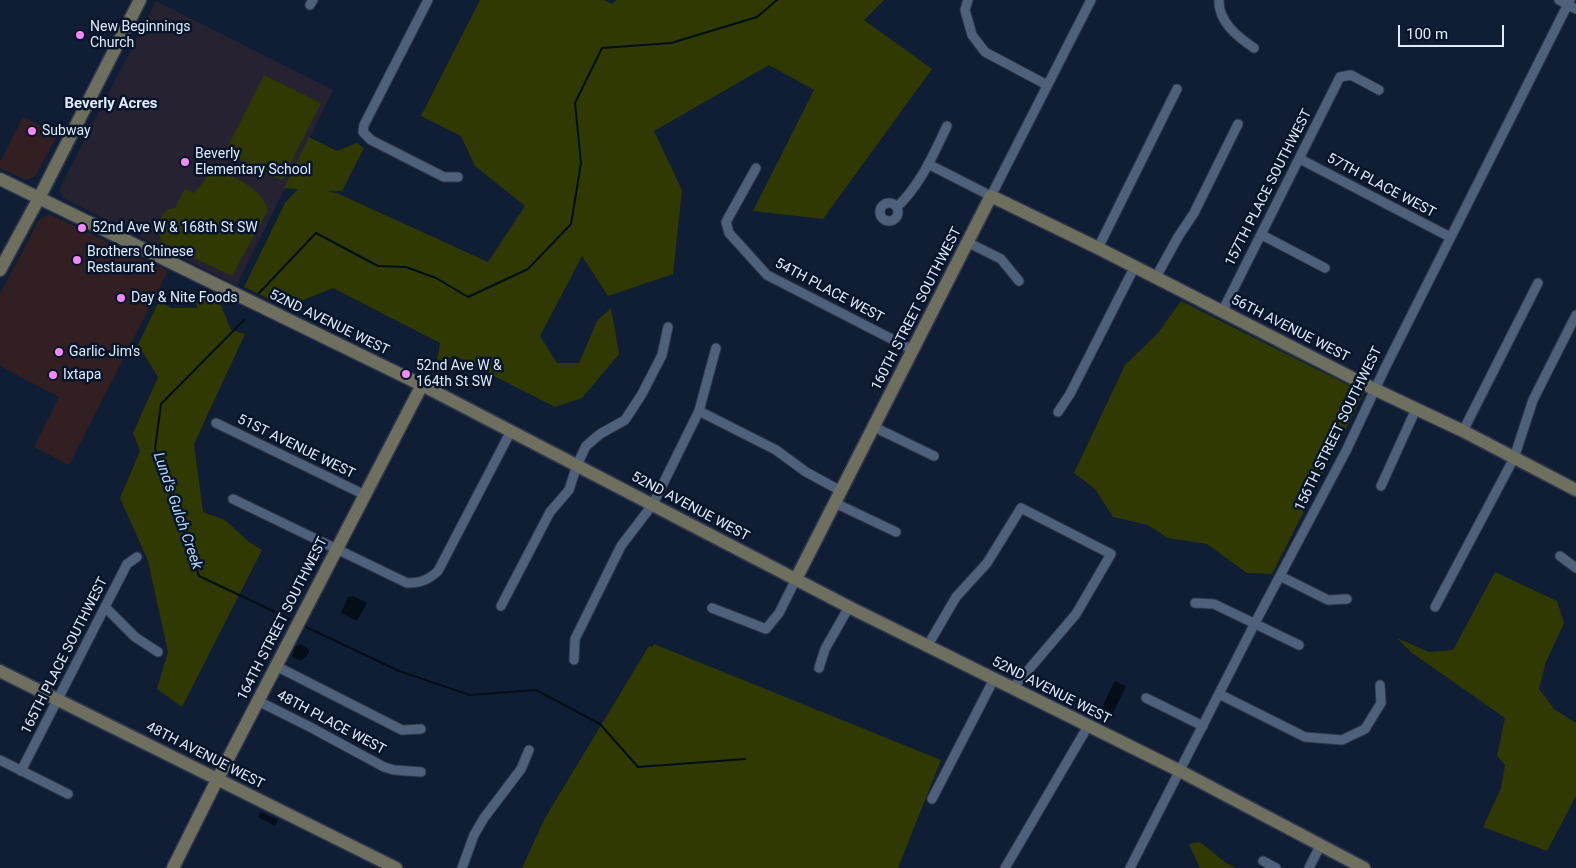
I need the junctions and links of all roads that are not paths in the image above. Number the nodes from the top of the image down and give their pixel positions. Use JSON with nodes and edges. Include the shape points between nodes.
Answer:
{"nodes":[{"id":1,"x":140,"y":0,"type":"edge"},
{"id":2,"x":428,"y":0,"type":"edge"},
{"id":3,"x":968,"y":0,"type":"edge"},
{"id":4,"x":1090,"y":0,"type":"edge"},
{"id":5,"x":1219,"y":0,"type":"edge"},
{"id":6,"x":1568,"y":3,"type":"edge"},
{"id":7,"x":1254,"y":48,"type":"dead end"},
{"id":8,"x":1047,"y":85,"type":"junction"},
{"id":9,"x":1177,"y":89,"type":"dead end"},
{"id":10,"x":1379,"y":90,"type":"dead end"},
{"id":11,"x":1238,"y":124,"type":"dead end"},
{"id":12,"x":948,"y":126,"type":"dead end"},
{"id":13,"x":1300,"y":159,"type":"junction"},
{"id":14,"x":928,"y":164,"type":"junction"},
{"id":15,"x":756,"y":168,"type":"dead end"},
{"id":16,"x":458,"y":177,"type":"dead end"},
{"id":17,"x":0,"y":179,"type":"edge"},
{"id":18,"x":991,"y":196,"type":"junction"},
{"id":19,"x":39,"y":198,"type":"junction"},
{"id":20,"x":897,"y":207,"type":"dead end"},
{"id":21,"x":1262,"y":235,"type":"junction"},
{"id":22,"x":1450,"y":237,"type":"junction"},
{"id":23,"x":968,"y":242,"type":"junction"},
{"id":24,"x":1098,"y":248,"type":"junction"},
{"id":25,"x":1135,"y":266,"type":"junction"},
{"id":26,"x":1325,"y":268,"type":"dead end"},
{"id":27,"x":0,"y":270,"type":"edge"},
{"id":28,"x":1156,"y":277,"type":"junction"},
{"id":29,"x":1019,"y":281,"type":"dead end"},
{"id":30,"x":1538,"y":283,"type":"dead end"},
{"id":31,"x":1222,"y":312,"type":"junction"},
{"id":32,"x":1576,"y":315,"type":"edge"},
{"id":33,"x":668,"y":326,"type":"dead end"},
{"id":34,"x":716,"y":348,"type":"dead end"},
{"id":35,"x":912,"y":350,"type":"junction"},
{"id":36,"x":422,"y":386,"type":"junction"},
{"id":37,"x":1374,"y":389,"type":"junction"},
{"id":38,"x":1416,"y":409,"type":"junction"},
{"id":39,"x":699,"y":411,"type":"junction"},
{"id":40,"x":1058,"y":412,"type":"dead end"},
{"id":41,"x":216,"y":423,"type":"dead end"},
{"id":42,"x":874,"y":426,"type":"junction"},
{"id":43,"x":511,"y":431,"type":"junction"},
{"id":44,"x":1463,"y":431,"type":"junction"},
{"id":45,"x":934,"y":456,"type":"dead end"},
{"id":46,"x":1514,"y":458,"type":"junction"},
{"id":47,"x":577,"y":465,"type":"junction"},
{"id":48,"x":1381,"y":486,"type":"dead end"},
{"id":49,"x":1576,"y":490,"type":"edge"},
{"id":50,"x":841,"y":491,"type":"junction"},
{"id":51,"x":365,"y":495,"type":"junction"},
{"id":52,"x":233,"y":499,"type":"dead end"},
{"id":53,"x":835,"y":503,"type":"junction"},
{"id":54,"x":653,"y":504,"type":"junction"},
{"id":55,"x":896,"y":532,"type":"dead end"},
{"id":56,"x":337,"y":548,"type":"junction"},
{"id":57,"x":1560,"y":556,"type":"dead end"},
{"id":58,"x":137,"y":557,"type":"dead end"},
{"id":59,"x":1576,"y":568,"type":"edge"},
{"id":60,"x":1280,"y":576,"type":"junction"},
{"id":61,"x":796,"y":579,"type":"junction"},
{"id":62,"x":1347,"y":599,"type":"dead end"},
{"id":63,"x":1195,"y":602,"type":"dead end"},
{"id":64,"x":501,"y":606,"type":"dead end"},
{"id":65,"x":105,"y":607,"type":"junction"},
{"id":66,"x":849,"y":607,"type":"junction"},
{"id":67,"x":1435,"y":607,"type":"dead end"},
{"id":68,"x":712,"y":608,"type":"dead end"},
{"id":69,"x":1255,"y":623,"type":"junction"},
{"id":70,"x":928,"y":645,"type":"junction"},
{"id":71,"x":1299,"y":645,"type":"dead end"},
{"id":72,"x":158,"y":652,"type":"dead end"},
{"id":73,"x":574,"y":660,"type":"dead end"},
{"id":74,"x":276,"y":666,"type":"junction"},
{"id":75,"x":819,"y":668,"type":"dead end"},
{"id":76,"x":0,"y":671,"type":"edge"},
{"id":77,"x":994,"y":679,"type":"junction"},
{"id":78,"x":1380,"y":685,"type":"dead end"},
{"id":79,"x":1013,"y":688,"type":"junction"},
{"id":80,"x":1219,"y":694,"type":"junction"},
{"id":81,"x":1146,"y":698,"type":"dead end"},
{"id":82,"x":58,"y":699,"type":"junction"},
{"id":83,"x":258,"y":701,"type":"junction"},
{"id":84,"x":1088,"y":726,"type":"junction"},
{"id":85,"x":1203,"y":726,"type":"junction"},
{"id":86,"x":421,"y":729,"type":"dead end"},
{"id":87,"x":529,"y":750,"type":"dead end"},
{"id":88,"x":0,"y":760,"type":"edge"},
{"id":89,"x":21,"y":771,"type":"junction"},
{"id":90,"x":421,"y":772,"type":"dead end"},
{"id":91,"x":1180,"y":772,"type":"junction"},
{"id":92,"x":217,"y":780,"type":"junction"},
{"id":93,"x":68,"y":794,"type":"dead end"},
{"id":94,"x":932,"y":799,"type":"dead end"},
{"id":95,"x":1320,"y":846,"type":"junction"},
{"id":96,"x":1263,"y":861,"type":"dead end"},
{"id":97,"x":173,"y":868,"type":"edge"},
{"id":98,"x":396,"y":868,"type":"edge"},
{"id":99,"x":462,"y":868,"type":"edge"},
{"id":100,"x":1005,"y":868,"type":"edge"},
{"id":101,"x":1130,"y":868,"type":"edge"},
{"id":102,"x":1276,"y":868,"type":"edge"},
{"id":103,"x":1309,"y":868,"type":"edge"},
{"id":104,"x":1364,"y":868,"type":"edge"}],
"edges":[{"from":1,"to":19,"type":"street"},
{"from":2,"to":16,"type":"street","via":[[364,125],[364,132],[371,140],[444,178]]},
{"from":3,"to":8,"type":"street","via":[[965,10],[972,35],[985,52]]},
{"from":4,"to":8,"type":"street","name":"160TH STREET SOUTHWEST"},
{"from":5,"to":7,"type":"street","via":[[1221,15],[1237,36]]},
{"from":6,"to":22,"type":"street","name":"156TH STREET SOUTHWEST"},
{"from":8,"to":18,"type":"street","name":"160TH STREET SOUTHWEST"},
{"from":9,"to":24,"type":"street"},
{"from":10,"to":13,"type":"street","name":"157TH PLACE SOUTHWEST","via":[[1351,75],[1340,77]]},
{"from":11,"to":28,"type":"street","via":[[1194,214]]},
{"from":12,"to":14,"type":"street"},
{"from":13,"to":21,"type":"street","name":"157TH PLACE SOUTHWEST"},
{"from":13,"to":22,"type":"street","name":"57TH PLACE WEST"},
{"from":14,"to":18,"type":"street"},
{"from":14,"to":20,"type":"street","via":[[910,194]]},
{"from":15,"to":35,"type":"street","name":"54TH PLACE WEST","via":[[726,222],[729,233],[767,275]]},
{"from":17,"to":19,"type":"street","name":"52ND AVENUE WEST"},
{"from":18,"to":23,"type":"street","name":"160TH STREET SOUTHWEST"},
{"from":18,"to":24,"type":"street","name":"56TH AVENUE WEST"},
{"from":19,"to":27,"type":"street"},
{"from":19,"to":36,"type":"street","name":"52ND AVENUE WEST"},
{"from":21,"to":26,"type":"street"},
{"from":21,"to":31,"type":"street","name":"157TH PLACE SOUTHWEST"},
{"from":22,"to":37,"type":"street","name":"156TH STREET SOUTHWEST"},
{"from":23,"to":29,"type":"street","via":[[1001,259]]},
{"from":23,"to":35,"type":"street","name":"160TH STREET SOUTHWEST"},
{"from":24,"to":25,"type":"street","name":"56TH AVENUE WEST"},
{"from":25,"to":28,"type":"street","name":"56TH AVENUE WEST"},
{"from":25,"to":40,"type":"street"},
{"from":28,"to":31,"type":"street","name":"56TH AVENUE WEST"},
{"from":30,"to":44,"type":"street"},
{"from":31,"to":37,"type":"street","name":"56TH AVENUE WEST"},
{"from":32,"to":46,"type":"street","via":[[1533,400]]},
{"from":33,"to":47,"type":"street","via":[[662,355],[625,420],[586,446]]},
{"from":34,"to":39,"type":"street"},
{"from":35,"to":42,"type":"street","name":"160TH STREET SOUTHWEST"},
{"from":36,"to":43,"type":"street","name":"52ND AVENUE WEST"},
{"from":36,"to":51,"type":"street","name":"164TH STREET SOUTHWEST"},
{"from":37,"to":38,"type":"street","name":"56TH AVENUE WEST"},
{"from":37,"to":60,"type":"street","name":"156TH STREET SOUTHWEST"},
{"from":38,"to":44,"type":"street","name":"56TH AVENUE WEST"},
{"from":38,"to":48,"type":"street"},
{"from":39,"to":50,"type":"street","via":[[776,450],[806,472]]},
{"from":39,"to":54,"type":"street"},
{"from":41,"to":51,"type":"street","name":"51ST AVENUE WEST"},
{"from":42,"to":45,"type":"street"},
{"from":42,"to":50,"type":"street","name":"160TH STREET SOUTHWEST"},
{"from":43,"to":47,"type":"street","name":"52ND AVENUE WEST"},
{"from":43,"to":56,"type":"street","via":[[438,571],[429,579],[407,583]]},
{"from":44,"to":46,"type":"street","name":"56TH AVENUE WEST"},
{"from":46,"to":49,"type":"street","name":"56TH AVENUE WEST"},
{"from":46,"to":67,"type":"street"},
{"from":47,"to":54,"type":"street","name":"52ND AVENUE WEST"},
{"from":47,"to":64,"type":"street","via":[[569,490],[550,512]]},
{"from":50,"to":53,"type":"street","name":"160TH STREET SOUTHWEST"},
{"from":51,"to":56,"type":"street","name":"164TH STREET SOUTHWEST"},
{"from":52,"to":56,"type":"street"},
{"from":53,"to":55,"type":"street"},
{"from":53,"to":61,"type":"street","name":"160TH STREET SOUTHWEST"},
{"from":54,"to":61,"type":"street","name":"52ND AVENUE WEST"},
{"from":54,"to":73,"type":"street","via":[[621,546],[575,639]]},
{"from":56,"to":74,"type":"street","name":"164TH STREET SOUTHWEST"},
{"from":57,"to":59,"type":"street"},
{"from":58,"to":65,"type":"street","name":"165TH PLACE SOUTHWEST","via":[[128,564]]},
{"from":60,"to":62,"type":"street","via":[[1328,600]]},
{"from":60,"to":69,"type":"street","name":"156TH STREET SOUTHWEST"},
{"from":61,"to":66,"type":"street","name":"52ND AVENUE WEST"},
{"from":61,"to":68,"type":"street","name":"160TH STREET SOUTHWEST","via":[[779,613],[766,629]]},
{"from":63,"to":69,"type":"street","via":[[1214,604]]},
{"from":65,"to":72,"type":"street","via":[[135,637]]},
{"from":65,"to":82,"type":"street","name":"165TH PLACE SOUTHWEST"},
{"from":66,"to":70,"type":"street","name":"52ND AVENUE WEST"},
{"from":66,"to":75,"type":"street","via":[[825,649]]},
{"from":69,"to":71,"type":"street"},
{"from":69,"to":80,"type":"street","name":"156TH STREET SOUTHWEST"},
{"from":70,"to":77,"type":"street","name":"52ND AVENUE WEST"},
{"from":70,"to":79,"type":"street","via":[[956,597],[987,563],[1021,508],[1111,554],[1076,614]]},
{"from":74,"to":83,"type":"street","name":"164TH STREET SOUTHWEST"},
{"from":74,"to":86,"type":"street","via":[[402,730]]},
{"from":76,"to":82,"type":"street","name":"48TH AVENUE WEST"},
{"from":77,"to":79,"type":"street","name":"52ND AVENUE WEST"},
{"from":77,"to":94,"type":"street"},
{"from":78,"to":80,"type":"street","via":[[1381,703],[1365,729],[1342,740],[1305,736]]},
{"from":79,"to":84,"type":"street","name":"52ND AVENUE WEST"},
{"from":80,"to":85,"type":"street","name":"156TH STREET SOUTHWEST"},
{"from":81,"to":85,"type":"street"},
{"from":82,"to":89,"type":"street","name":"165TH PLACE SOUTHWEST"},
{"from":82,"to":92,"type":"street","name":"48TH AVENUE WEST"},
{"from":83,"to":90,"type":"street","name":"48TH PLACE WEST","via":[[384,767]]},
{"from":83,"to":92,"type":"street","name":"164TH STREET SOUTHWEST"},
{"from":84,"to":91,"type":"street","name":"52ND AVENUE WEST"},
{"from":84,"to":100,"type":"street"},
{"from":85,"to":91,"type":"street","name":"156TH STREET SOUTHWEST"},
{"from":87,"to":99,"type":"street","via":[[521,769],[474,835]]},
{"from":88,"to":89,"type":"street"},
{"from":89,"to":93,"type":"street"},
{"from":91,"to":95,"type":"street","name":"52ND AVENUE WEST"},
{"from":91,"to":101,"type":"street","name":"156TH STREET SOUTHWEST"},
{"from":92,"to":97,"type":"street","name":"164TH STREET SOUTHWEST"},
{"from":92,"to":98,"type":"street","name":"48TH AVENUE WEST"},
{"from":95,"to":103,"type":"street"},
{"from":95,"to":104,"type":"street","name":"52ND AVENUE WEST"},
{"from":96,"to":102,"type":"street"}]}
